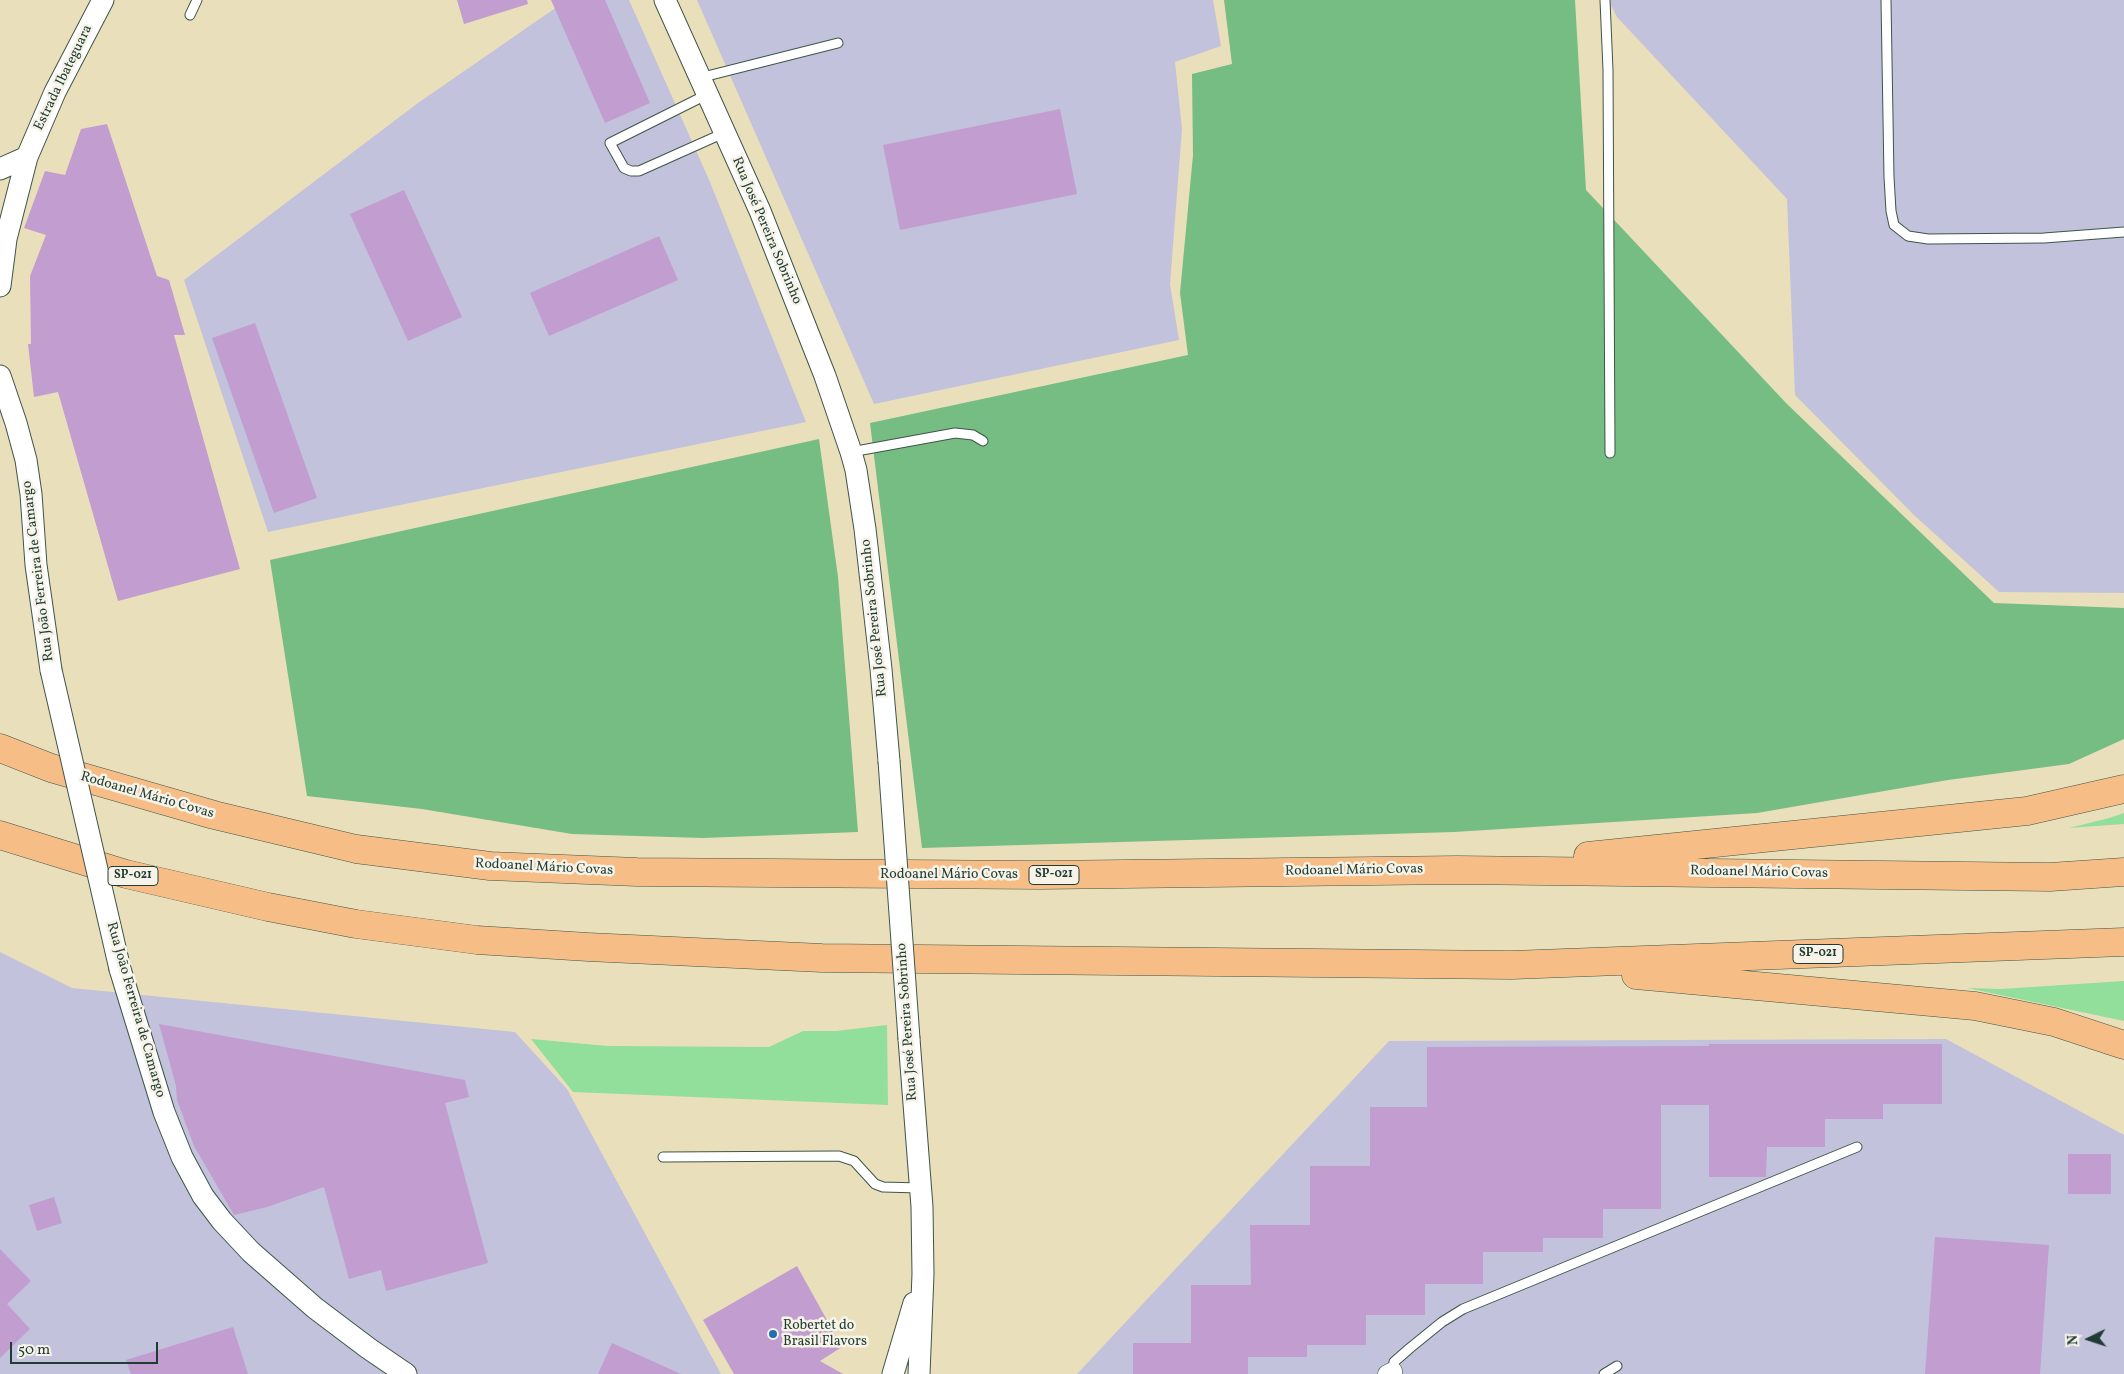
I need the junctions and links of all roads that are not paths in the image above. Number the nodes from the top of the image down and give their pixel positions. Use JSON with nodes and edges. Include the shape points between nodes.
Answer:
{"nodes":[{"id":1,"x":103,"y":0,"type":"edge"},
{"id":2,"x":197,"y":0,"type":"edge"},
{"id":3,"x":665,"y":0,"type":"edge"},
{"id":4,"x":1605,"y":0,"type":"edge"},
{"id":5,"x":1886,"y":0,"type":"edge"},
{"id":6,"x":190,"y":15,"type":"dead end"},
{"id":7,"x":838,"y":44,"type":"dead end"},
{"id":8,"x":703,"y":86,"type":"junction"},
{"id":9,"x":724,"y":133,"type":"junction"},
{"id":10,"x":27,"y":156,"type":"junction"},
{"id":11,"x":0,"y":169,"type":"edge"},
{"id":12,"x":2124,"y":232,"type":"edge"},
{"id":13,"x":0,"y":286,"type":"edge"},
{"id":14,"x":0,"y":376,"type":"edge"},
{"id":15,"x":983,"y":441,"type":"dead end"},
{"id":16,"x":851,"y":452,"type":"junction"},
{"id":17,"x":1610,"y":453,"type":"dead end"},
{"id":18,"x":0,"y":748,"type":"edge"},
{"id":19,"x":2124,"y":789,"type":"edge"},
{"id":20,"x":0,"y":836,"type":"edge"},
{"id":21,"x":1457,"y":870,"type":"junction"},
{"id":22,"x":2124,"y":872,"type":"edge"},
{"id":23,"x":2124,"y":942,"type":"edge"},
{"id":24,"x":1512,"y":965,"type":"junction"},
{"id":25,"x":2124,"y":1045,"type":"edge"},
{"id":26,"x":1856,"y":1147,"type":"dead end"},
{"id":27,"x":663,"y":1157,"type":"dead end"},
{"id":28,"x":920,"y":1188,"type":"junction"},
{"id":29,"x":923,"y":1274,"type":"junction"},
{"id":30,"x":1617,"y":1366,"type":"dead end"},
{"id":31,"x":1391,"y":1373,"type":"edge"},
{"id":32,"x":406,"y":1374,"type":"edge"},
{"id":33,"x":892,"y":1374,"type":"edge"},
{"id":34,"x":919,"y":1374,"type":"edge"},
{"id":35,"x":1604,"y":1374,"type":"edge"}],
"edges":[{"from":1,"to":10,"type":"street","name":"Estrada Ibateguara","via":[[55,92]]},
{"from":2,"to":6,"type":"lane"},
{"from":3,"to":8,"type":"street","name":"Rua José Pereira Sobrinho"},
{"from":4,"to":17,"type":"lane"},
{"from":5,"to":12,"type":"lane","via":[[1890,211],[1894,225],[1908,236],[1928,239],[2044,238]]},
{"from":7,"to":8,"type":"lane"},
{"from":8,"to":9,"type":"street","name":"Rua José Pereira Sobrinho"},
{"from":8,"to":9,"type":"lane","via":[[610,143],[624,168],[639,171]]},
{"from":9,"to":16,"type":"street","name":"Rua José Pereira Sobrinho","via":[[798,305]]},
{"from":10,"to":11,"type":"street"},
{"from":10,"to":13,"type":"street","name":"Estrada Ibateguara","via":[[6,239]]},
{"from":14,"to":32,"type":"street","name":"Rua João Ferreira de Camargo","bridge":true,"via":[[26,460],[51,670],[120,969],[164,1112],[182,1157],[203,1196],[251,1252],[315,1308]]},
{"from":15,"to":16,"type":"lane","via":[[973,435],[955,433]]},
{"from":16,"to":28,"type":"street","name":"Rua José Pereira Sobrinho","bridge":true,"via":[[865,529],[881,669]]},
{"from":18,"to":21,"type":"highway","name":"Rodoanel Mário Covas","number":"SP-021","via":[[51,768],[214,815],[356,849],[490,866],[637,872],[1031,875]]},
{"from":19,"to":21,"type":"highway","via":[[2027,811]]},
{"from":20,"to":24,"type":"highway","number":"SP-021","via":[[126,874],[268,907],[356,924],[476,940],[822,958]]},
{"from":21,"to":22,"type":"highway","name":"Rodoanel Mário Covas","number":"SP-021","via":[[2050,877]]},
{"from":23,"to":24,"type":"highway","number":"SP-021"},
{"from":24,"to":25,"type":"highway","via":[[1975,1006],[2054,1022]]},
{"from":26,"to":31,"type":"lane","via":[[1463,1309],[1394,1362]]},
{"from":27,"to":28,"type":"lane","via":[[839,1156],[854,1161],[874,1184],[883,1188]]},
{"from":28,"to":29,"type":"street","name":"Rua José Pereira Sobrinho"},
{"from":29,"to":33,"type":"street","name":"Rua José Pereira Sobrinho"},
{"from":29,"to":34,"type":"street","name":"Rua José Pereira Sobrinho"},
{"from":30,"to":35,"type":"lane"}]}
